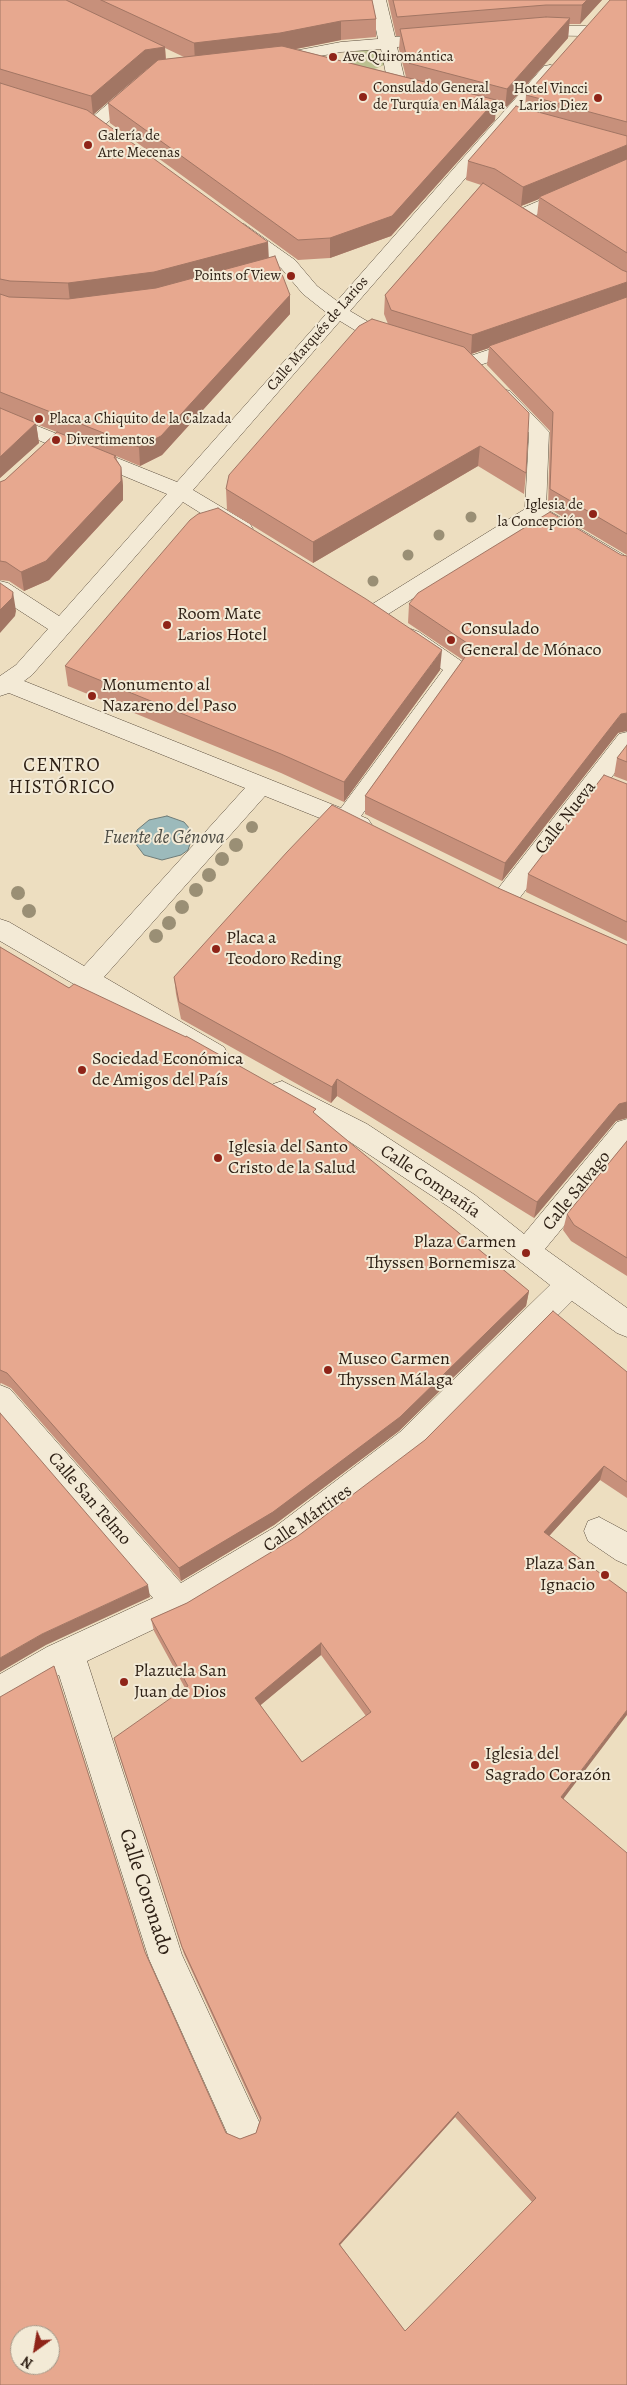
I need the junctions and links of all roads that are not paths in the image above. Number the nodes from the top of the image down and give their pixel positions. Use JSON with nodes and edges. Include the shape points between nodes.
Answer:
{"nodes":[{"id":1,"x":378,"y":0,"type":"edge"},
{"id":2,"x":515,"y":33,"type":"edge"},
{"id":3,"x":449,"y":38,"type":"edge"},
{"id":4,"x":387,"y":43,"type":"junction"},
{"id":5,"x":281,"y":59,"type":"junction"},
{"id":6,"x":261,"y":61,"type":"edge"},
{"id":7,"x":317,"y":68,"type":"edge"},
{"id":8,"x":154,"y":74,"type":"edge"},
{"id":9,"x":380,"y":84,"type":"edge"},
{"id":10,"x":398,"y":88,"type":"junction"},
{"id":11,"x":417,"y":94,"type":"edge"},
{"id":12,"x":76,"y":118,"type":"edge"},
{"id":13,"x":96,"y":123,"type":"junction"},
{"id":14,"x":112,"y":135,"type":"edge"},
{"id":15,"x":627,"y":168,"type":"edge"},
{"id":16,"x":502,"y":205,"type":"edge"},
{"id":17,"x":518,"y":216,"type":"junction"},
{"id":18,"x":224,"y":217,"type":"edge"},
{"id":19,"x":535,"y":226,"type":"edge"},
{"id":20,"x":338,"y":312,"type":"junction"},
{"id":21,"x":544,"y":336,"type":"edge"},
{"id":22,"x":416,"y":345,"type":"edge"},
{"id":23,"x":0,"y":417,"type":"edge"},
{"id":24,"x":179,"y":491,"type":"junction"},
{"id":25,"x":535,"y":512,"type":"junction"},
{"id":26,"x":256,"y":538,"type":"edge"},
{"id":27,"x":627,"y":567,"type":"edge"},
{"id":28,"x":0,"y":588,"type":"edge"},
{"id":29,"x":61,"y":626,"type":"junction"},
{"id":30,"x":10,"y":680,"type":"edge"},
{"id":31,"x":627,"y":740,"type":"edge"},
{"id":32,"x":596,"y":780,"type":"junction"},
{"id":33,"x":261,"y":786,"type":"junction"},
{"id":34,"x":619,"y":790,"type":"edge"},
{"id":35,"x":347,"y":818,"type":"junction"},
{"id":36,"x":382,"y":836,"type":"edge"},
{"id":37,"x":506,"y":897,"type":"edge"},
{"id":38,"x":0,"y":929,"type":"edge"},
{"id":39,"x":86,"y":980,"type":"junction"},
{"id":40,"x":235,"y":1066,"type":"edge"},
{"id":41,"x":260,"y":1080,"type":"edge"},
{"id":42,"x":627,"y":1130,"type":"edge"},
{"id":43,"x":525,"y":1251,"type":"junction"},
{"id":44,"x":570,"y":1283,"type":"junction"},
{"id":45,"x":627,"y":1324,"type":"edge"},
{"id":46,"x":0,"y":1398,"type":"edge"},
{"id":47,"x":599,"y":1531,"type":"dead end"},
{"id":48,"x":627,"y":1550,"type":"edge"},
{"id":49,"x":177,"y":1602,"type":"junction"},
{"id":50,"x":68,"y":1653,"type":"junction"},
{"id":51,"x":0,"y":1692,"type":"edge"},
{"id":52,"x":242,"y":2124,"type":"dead end"}],
"edges":[{"from":1,"to":4,"type":"street"},
{"from":2,"to":20,"type":"street","name":"Calle Marqués de Larios","via":[[590,24],[508,118],[460,186]]},
{"from":3,"to":4,"type":"street"},
{"from":4,"to":5,"type":"street","via":[[341,47]]},
{"from":4,"to":10,"type":"street"},
{"from":5,"to":6,"type":"street"},
{"from":5,"to":7,"type":"street"},
{"from":8,"to":13,"type":"street"},
{"from":9,"to":10,"type":"street"},
{"from":10,"to":11,"type":"street"},
{"from":12,"to":13,"type":"street"},
{"from":13,"to":14,"type":"street"},
{"from":15,"to":17,"type":"street"},
{"from":16,"to":17,"type":"street"},
{"from":17,"to":19,"type":"street"},
{"from":18,"to":20,"type":"street","via":[[279,267]]},
{"from":20,"to":22,"type":"street","via":[[370,331]]},
{"from":20,"to":24,"type":"street","name":"Calle Marqués de Larios"},
{"from":21,"to":25,"type":"street","via":[[475,370],[539,432]]},
{"from":23,"to":24,"type":"street","via":[[49,447]]},
{"from":24,"to":26,"type":"street"},
{"from":24,"to":29,"type":"street","name":"Calle Marqués de Larios"},
{"from":25,"to":27,"type":"street"},
{"from":25,"to":35,"type":"street","via":[[366,608],[456,668]]},
{"from":28,"to":29,"type":"street"},
{"from":29,"to":30,"type":"street","name":"Calle Marqués de Larios"},
{"from":30,"to":33,"type":"street"},
{"from":31,"to":32,"type":"street","name":"Calle Nueva"},
{"from":32,"to":34,"type":"street"},
{"from":32,"to":37,"type":"street","name":"Calle Nueva"},
{"from":33,"to":35,"type":"street"},
{"from":33,"to":39,"type":"street"},
{"from":35,"to":36,"type":"street"},
{"from":38,"to":39,"type":"street"},
{"from":39,"to":40,"type":"street"},
{"from":41,"to":43,"type":"street","name":"Calle Compañía","via":[[357,1132],[465,1203]]},
{"from":42,"to":43,"type":"street","name":"Calle Salvago"},
{"from":43,"to":44,"type":"street","name":"Calle Compañía"},
{"from":44,"to":45,"type":"street","name":"Calle Compañía"},
{"from":44,"to":49,"type":"street","name":"Calle Mártires","via":[[411,1442],[286,1537]]},
{"from":46,"to":49,"type":"street","name":"Calle San Telmo"},
{"from":47,"to":48,"type":"street"},
{"from":49,"to":50,"type":"street","name":"Calle Mártires"},
{"from":50,"to":51,"type":"street","name":"Calle Mártires"},
{"from":50,"to":52,"type":"street","name":"Calle Coronado","via":[[166,1959]]}]}
